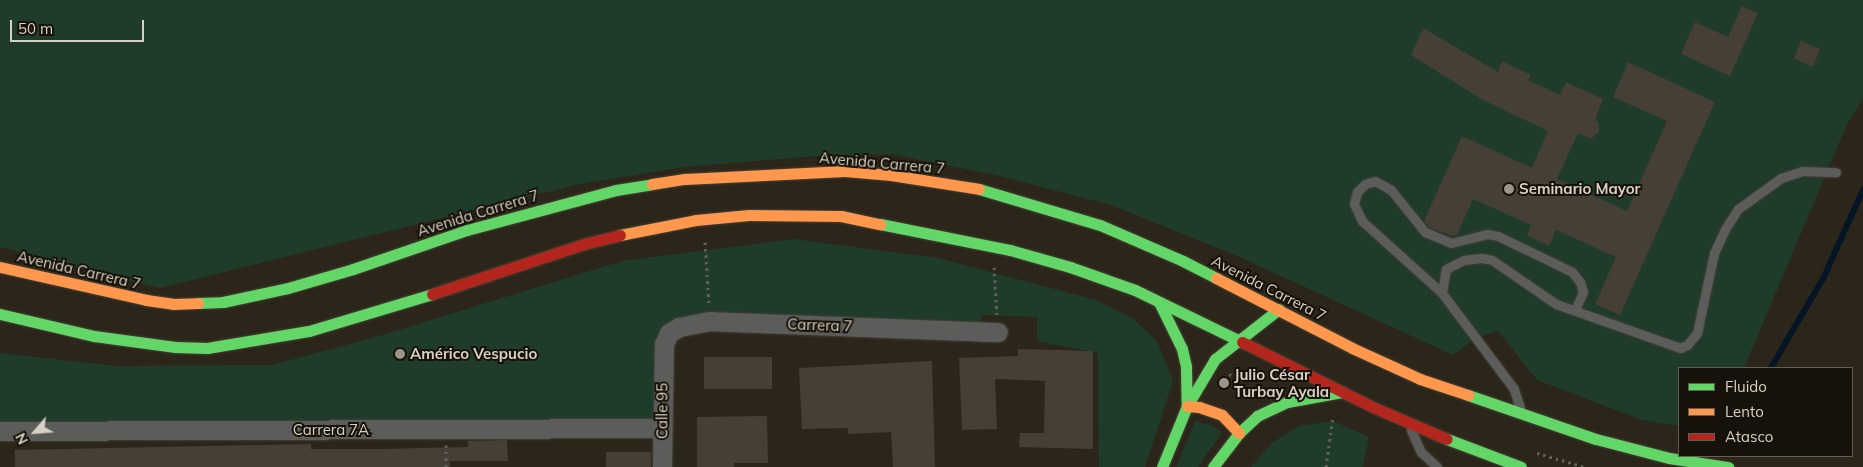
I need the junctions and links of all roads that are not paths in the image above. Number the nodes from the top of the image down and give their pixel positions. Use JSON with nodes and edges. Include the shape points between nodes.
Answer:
{"nodes":[{"id":1,"x":1836,"y":172,"type":"dead end"},
{"id":2,"x":0,"y":267,"type":"edge"},
{"id":3,"x":1442,"y":293,"type":"junction"},
{"id":4,"x":1159,"y":302,"type":"junction"},
{"id":5,"x":1278,"y":309,"type":"junction"},
{"id":6,"x":1575,"y":310,"type":"junction"},
{"id":7,"x":0,"y":314,"type":"edge"},
{"id":8,"x":998,"y":332,"type":"road end"},
{"id":9,"x":1236,"y":340,"type":"junction"},
{"id":10,"x":663,"y":356,"type":"joint"},
{"id":11,"x":1342,"y":392,"type":"junction"},
{"id":12,"x":1186,"y":406,"type":"junction"},
{"id":13,"x":1522,"y":415,"type":"junction"},
{"id":14,"x":1407,"y":421,"type":"junction"},
{"id":15,"x":662,"y":428,"type":"junction"},
{"id":16,"x":0,"y":431,"type":"edge"},
{"id":17,"x":1238,"y":433,"type":"junction"},
{"id":18,"x":662,"y":467,"type":"edge"},
{"id":19,"x":1162,"y":467,"type":"edge"},
{"id":20,"x":1213,"y":467,"type":"edge"},
{"id":21,"x":1437,"y":467,"type":"edge"},
{"id":22,"x":1521,"y":467,"type":"edge"},
{"id":23,"x":1728,"y":467,"type":"edge"}],
"edges":[{"from":1,"to":6,"type":"lane","via":[[1802,172],[1781,178],[1738,209],[1714,253],[1697,333],[1687,345],[1680,348]]},
{"from":2,"to":5,"type":"main road","name":"Avenida Carrera 7","via":[[146,300],[174,304],[223,302],[313,281],[467,230],[616,190],[703,178],[845,172],[950,183],[1041,206],[1144,243]]},
{"from":3,"to":6,"type":"lane","via":[[1446,269],[1464,260],[1481,258],[1492,260],[1556,304]]},
{"from":3,"to":6,"type":"lane","via":[[1362,221],[1354,204],[1357,192],[1365,184],[1375,181],[1391,190],[1425,232],[1451,243],[1487,234],[1498,236],[1572,272],[1583,292]]},
{"from":3,"to":13,"type":"lane","via":[[1514,389]]},
{"from":4,"to":7,"type":"main road","via":[[1087,273],[994,246],[841,216],[748,215],[704,219],[584,244],[375,313],[309,331],[233,344],[175,348],[141,344]]},
{"from":4,"to":9,"type":"main road"},
{"from":4,"to":12,"type":"main road","via":[[1182,349],[1186,367]]},
{"from":5,"to":9,"type":"main road"},
{"from":5,"to":13,"type":"main road","name":"Avenida Carrera 7","via":[[1384,363]]},
{"from":8,"to":10,"type":"street","name":"Carrera 7","via":[[710,321],[679,327],[669,333]]},
{"from":9,"to":11,"type":"main road"},
{"from":9,"to":12,"type":"main road","via":[[1213,361]]},
{"from":10,"to":15,"type":"street","name":"Calle 95"},
{"from":11,"to":14,"type":"main road"},
{"from":11,"to":17,"type":"main road","via":[[1272,407]]},
{"from":12,"to":17,"type":"main road","via":[[1199,406],[1222,415]]},
{"from":12,"to":19,"type":"main road"},
{"from":13,"to":23,"type":"main road","name":"Avenida Carrera 7","via":[[1596,439]]},
{"from":14,"to":21,"type":"lane","via":[[1421,452]]},
{"from":14,"to":22,"type":"main road"},
{"from":15,"to":16,"type":"street","name":"Carrera 7A"},
{"from":15,"to":18,"type":"street","name":"Calle 95"},
{"from":17,"to":20,"type":"main road"}]}
